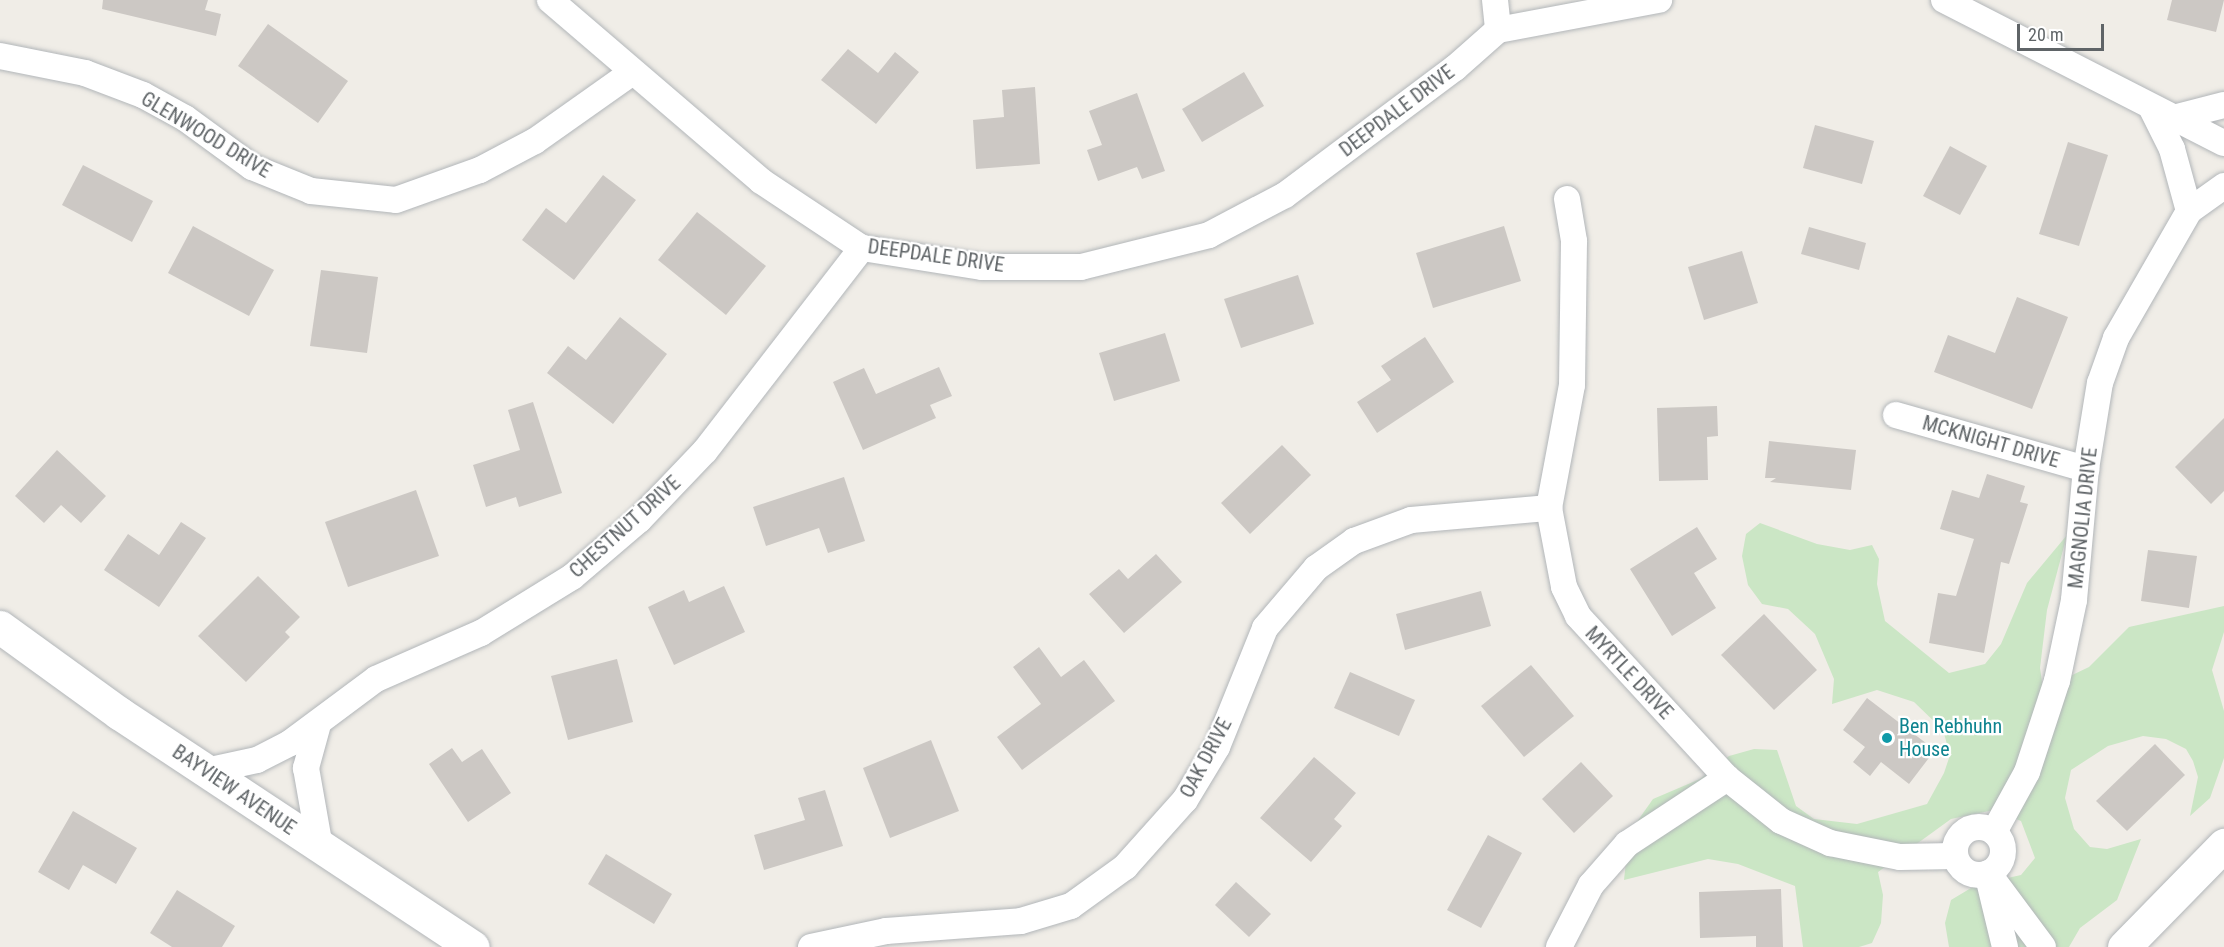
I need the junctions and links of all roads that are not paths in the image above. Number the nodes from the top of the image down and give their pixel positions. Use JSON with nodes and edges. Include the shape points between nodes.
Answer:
{"nodes":[{"id":1,"x":550,"y":0,"type":"edge"},
{"id":2,"x":1495,"y":0,"type":"edge"},
{"id":3,"x":1659,"y":0,"type":"edge"},
{"id":4,"x":1944,"y":0,"type":"edge"},
{"id":5,"x":1498,"y":30,"type":"junction"},
{"id":6,"x":0,"y":56,"type":"edge"},
{"id":7,"x":631,"y":73,"type":"junction"},
{"id":8,"x":2224,"y":105,"type":"edge"},
{"id":9,"x":2162,"y":112,"type":"junction"},
{"id":10,"x":2224,"y":143,"type":"edge"},
{"id":11,"x":2224,"y":186,"type":"edge"},
{"id":12,"x":1567,"y":199,"type":"dead end"},
{"id":13,"x":2188,"y":211,"type":"junction"},
{"id":14,"x":862,"y":248,"type":"junction"},
{"id":15,"x":1896,"y":415,"type":"dead end"},
{"id":16,"x":2086,"y":469,"type":"junction"},
{"id":17,"x":1549,"y":508,"type":"junction"},
{"id":18,"x":0,"y":627,"type":"edge"},
{"id":19,"x":318,"y":724,"type":"junction"},
{"id":20,"x":206,"y":771,"type":"junction"},
{"id":21,"x":1727,"y":778,"type":"junction"},
{"id":22,"x":1994,"y":832,"type":"junction"},
{"id":23,"x":2224,"y":845,"type":"edge"},
{"id":24,"x":320,"y":846,"type":"junction"},
{"id":25,"x":1955,"y":856,"type":"junction"},
{"id":26,"x":1988,"y":873,"type":"junction"},
{"id":27,"x":473,"y":947,"type":"edge"},
{"id":28,"x":811,"y":947,"type":"edge"},
{"id":29,"x":1559,"y":947,"type":"edge"},
{"id":30,"x":2005,"y":947,"type":"edge"},
{"id":31,"x":2043,"y":947,"type":"edge"},
{"id":32,"x":2124,"y":947,"type":"edge"}],
"edges":[{"from":1,"to":7,"type":"street","name":"DEEPDALE DRIVE"},
{"from":2,"to":5,"type":"street"},
{"from":3,"to":5,"type":"street"},
{"from":4,"to":9,"type":"street"},
{"from":5,"to":14,"type":"street","name":"DEEPDALE DRIVE","via":[[1455,68],[1285,195],[1209,235],[1081,267],[982,267]]},
{"from":6,"to":7,"type":"street","name":"GLENWOOD DRIVE","via":[[85,73],[143,95],[185,118],[252,167],[311,191],[396,200],[480,170],[535,141]]},
{"from":7,"to":14,"type":"street","name":"DEEPDALE DRIVE","via":[[761,181]]},
{"from":8,"to":9,"type":"street"},
{"from":9,"to":10,"type":"street"},
{"from":9,"to":13,"type":"street"},
{"from":11,"to":13,"type":"street","name":"MAGNOLIA DRIVE"},
{"from":12,"to":17,"type":"street","name":"MYRTLE DRIVE","via":[[1574,241],[1572,385]]},
{"from":13,"to":16,"type":"street","name":"MAGNOLIA DRIVE","via":[[2116,338],[2100,383]]},
{"from":14,"to":19,"type":"street","name":"CHESTNUT DRIVE","via":[[705,451],[603,551],[512,616],[376,680]]},
{"from":15,"to":16,"type":"street","name":"MCKNIGHT DRIVE"},
{"from":16,"to":22,"type":"street","name":"MAGNOLIA DRIVE","via":[[2074,600],[2057,681],[2027,772]]},
{"from":17,"to":21,"type":"street","name":"MYRTLE DRIVE","via":[[1564,587],[1578,616]]},
{"from":17,"to":28,"type":"street","name":"OAK DRIVE","via":[[1411,520],[1354,541],[1316,567],[1265,628],[1217,747],[1185,800],[1125,867],[1071,906],[1021,921],[886,931]]},
{"from":18,"to":20,"type":"main road","name":"BAYVIEW AVENUE"},
{"from":19,"to":20,"type":"street","name":"CHESTNUT DRIVE","via":[[257,760]]},
{"from":19,"to":24,"type":"street","via":[[306,768]]},
{"from":20,"to":24,"type":"main road","name":"BAYVIEW AVENUE"},
{"from":21,"to":25,"type":"street","name":"MYRTLE DRIVE","via":[[1780,822],[1830,843],[1900,857]]},
{"from":21,"to":29,"type":"street","via":[[1627,844],[1591,885]]},
{"from":22,"to":25,"type":"street","via":[[1966,830],[1959,837]]},
{"from":22,"to":26,"type":"street","via":[[2003,854]]},
{"from":23,"to":32,"type":"main road"},
{"from":24,"to":27,"type":"main road","name":"BAYVIEW AVENUE"},
{"from":25,"to":26,"type":"street","via":[[1966,871]]},
{"from":26,"to":30,"type":"street"},
{"from":26,"to":31,"type":"street"}]}
